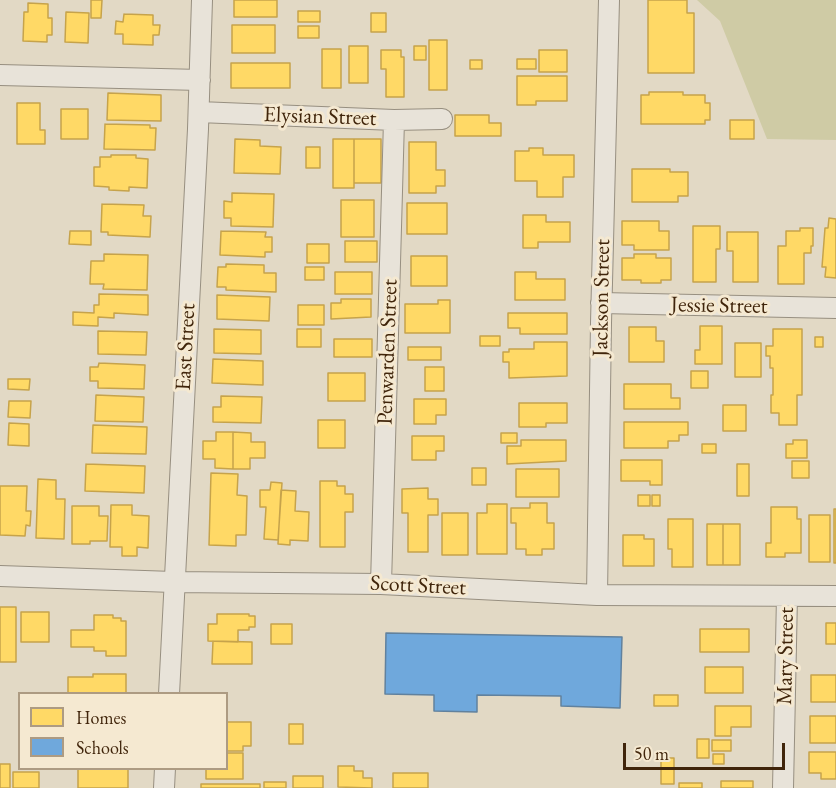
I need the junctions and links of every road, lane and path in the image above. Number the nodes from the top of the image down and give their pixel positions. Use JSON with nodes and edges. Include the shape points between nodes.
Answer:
{"nodes":[{"id":1,"x":202,"y":0,"type":"edge"},
{"id":2,"x":609,"y":0,"type":"edge"},
{"id":3,"x":0,"y":75,"type":"edge"},
{"id":4,"x":200,"y":80,"type":"junction"},
{"id":5,"x":199,"y":112,"type":"junction"},
{"id":6,"x":442,"y":119,"type":"dead end"},
{"id":7,"x":394,"y":120,"type":"junction"},
{"id":8,"x":601,"y":303,"type":"junction"},
{"id":9,"x":836,"y":308,"type":"edge"},
{"id":10,"x":0,"y":576,"type":"edge"},
{"id":11,"x":173,"y":582,"type":"junction"},
{"id":12,"x":381,"y":584,"type":"junction"},
{"id":13,"x":597,"y":595,"type":"junction"},
{"id":14,"x":787,"y":596,"type":"junction"},
{"id":15,"x":836,"y":596,"type":"edge"},
{"id":16,"x":168,"y":692,"type":"edge"},
{"id":17,"x":165,"y":770,"type":"edge"},
{"id":18,"x":164,"y":788,"type":"edge"},
{"id":19,"x":783,"y":788,"type":"edge"}],
"edges":[{"from":1,"to":4,"type":"street","name":"East Street"},
{"from":2,"to":8,"type":"street","name":"Jackson Street"},
{"from":3,"to":4,"type":"street"},
{"from":4,"to":5,"type":"street","name":"East Street"},
{"from":5,"to":7,"type":"street","name":"Elysian Street"},
{"from":5,"to":11,"type":"street","name":"East Street"},
{"from":6,"to":7,"type":"street","name":"Elysian Street"},
{"from":7,"to":12,"type":"street","name":"Penwarden Street"},
{"from":8,"to":9,"type":"street","name":"Jessie Street"},
{"from":8,"to":13,"type":"street","name":"Jackson Street"},
{"from":10,"to":11,"type":"street","name":"Scott Street"},
{"from":11,"to":12,"type":"street","name":"Scott Street"},
{"from":11,"to":16,"type":"street","name":"East Street"},
{"from":12,"to":13,"type":"street","name":"Scott Street"},
{"from":13,"to":14,"type":"street","name":"Scott Street"},
{"from":14,"to":15,"type":"street","name":"Scott Street"},
{"from":14,"to":19,"type":"street","name":"Mary Street"},
{"from":17,"to":18,"type":"street"}]}
